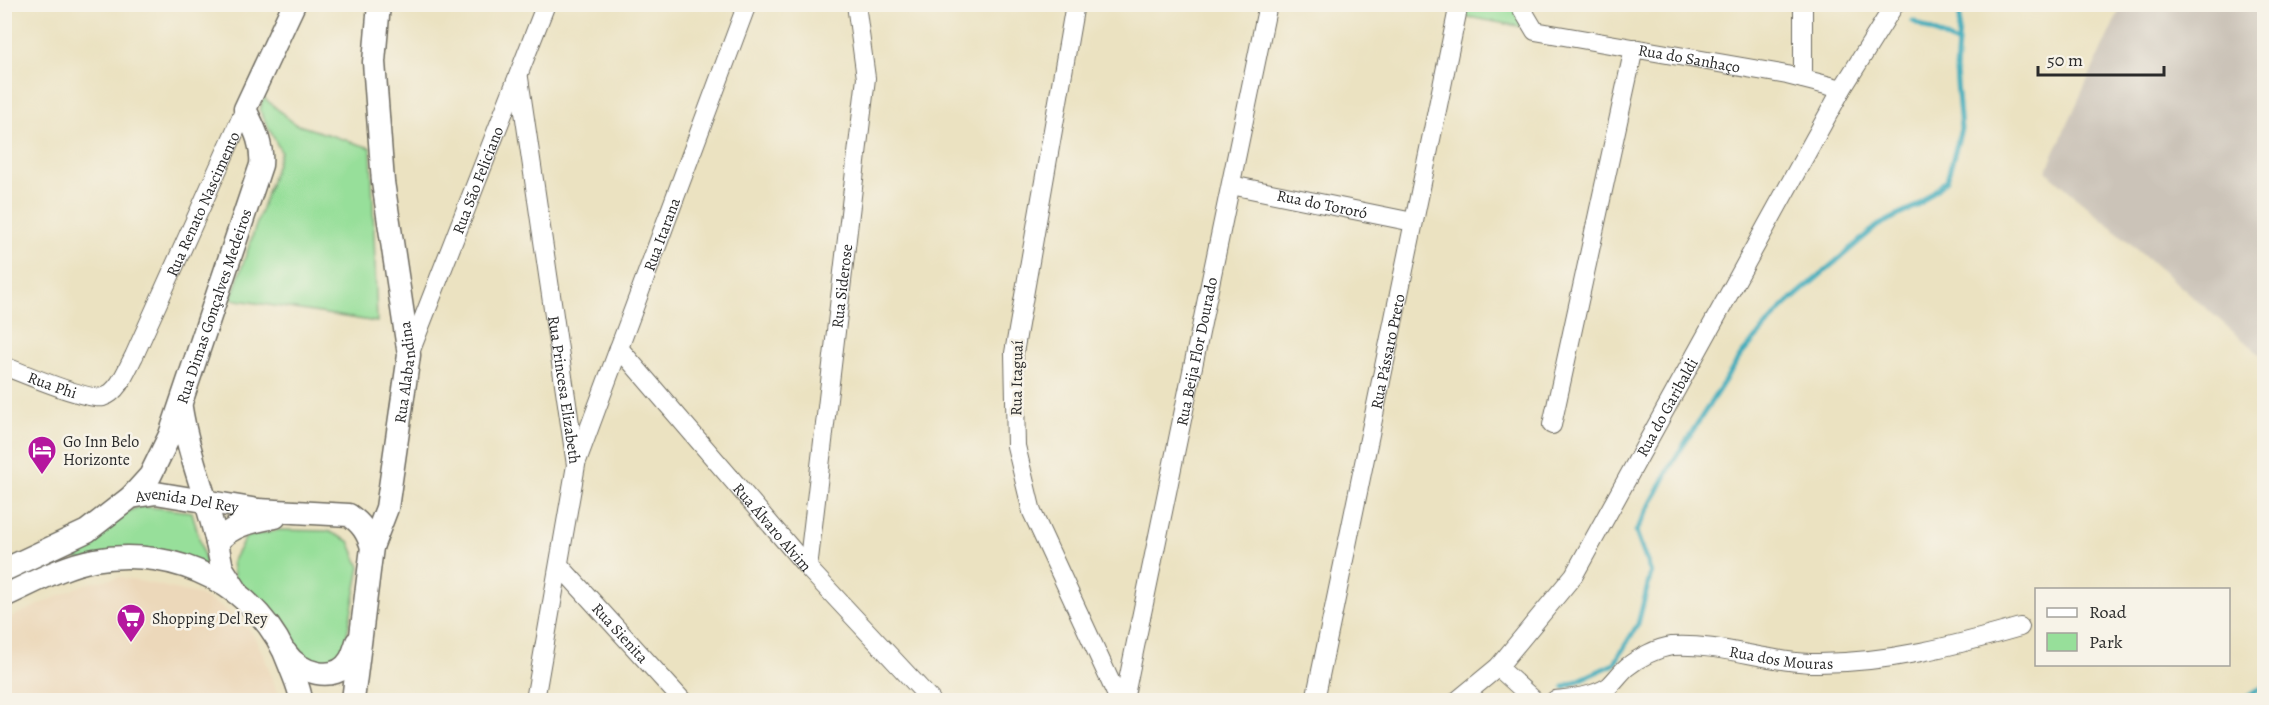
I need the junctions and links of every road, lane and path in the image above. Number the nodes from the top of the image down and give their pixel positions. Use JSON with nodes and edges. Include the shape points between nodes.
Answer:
{"nodes":[{"id":1,"x":294,"y":4,"type":"edge"},
{"id":2,"x":379,"y":4,"type":"edge"},
{"id":3,"x":546,"y":4,"type":"edge"},
{"id":4,"x":747,"y":4,"type":"edge"},
{"id":5,"x":855,"y":4,"type":"edge"},
{"id":6,"x":1075,"y":4,"type":"edge"},
{"id":7,"x":1268,"y":4,"type":"edge"},
{"id":8,"x":1459,"y":4,"type":"edge"},
{"id":9,"x":1519,"y":4,"type":"edge"},
{"id":10,"x":1803,"y":4,"type":"edge"},
{"id":11,"x":1895,"y":4,"type":"edge"},
{"id":12,"x":1634,"y":48,"type":"junction"},
{"id":13,"x":519,"y":78,"type":"junction"},
{"id":14,"x":1803,"y":80,"type":"junction"},
{"id":15,"x":1842,"y":89,"type":"junction"},
{"id":16,"x":245,"y":109,"type":"junction"},
{"id":17,"x":1230,"y":185,"type":"junction"},
{"id":18,"x":1413,"y":222,"type":"junction"},
{"id":19,"x":619,"y":348,"type":"junction"},
{"id":20,"x":409,"y":355,"type":"junction"},
{"id":21,"x":4,"y":366,"type":"edge"},
{"id":22,"x":103,"y":397,"type":"joint"},
{"id":23,"x":180,"y":404,"type":"junction"},
{"id":24,"x":1552,"y":425,"type":"dead end"},
{"id":25,"x":576,"y":465,"type":"junction"},
{"id":26,"x":131,"y":496,"type":"junction"},
{"id":27,"x":208,"y":502,"type":"junction"},
{"id":28,"x":288,"y":513,"type":"junction"},
{"id":29,"x":217,"y":543,"type":"junction"},
{"id":30,"x":372,"y":548,"type":"junction"},
{"id":31,"x":560,"y":566,"type":"junction"},
{"id":32,"x":808,"y":568,"type":"junction"},
{"id":33,"x":4,"y":570,"type":"edge"},
{"id":34,"x":239,"y":595,"type":"junction"},
{"id":35,"x":4,"y":596,"type":"edge"},
{"id":36,"x":2020,"y":627,"type":"dead end"},
{"id":37,"x":360,"y":635,"type":"junction"},
{"id":38,"x":285,"y":651,"type":"junction"},
{"id":39,"x":1498,"y":668,"type":"junction"},
{"id":40,"x":301,"y":700,"type":"edge"},
{"id":41,"x":353,"y":700,"type":"edge"},
{"id":42,"x":535,"y":700,"type":"edge"},
{"id":43,"x":682,"y":700,"type":"edge"},
{"id":44,"x":931,"y":700,"type":"edge"},
{"id":45,"x":1119,"y":700,"type":"edge"},
{"id":46,"x":1124,"y":700,"type":"edge"},
{"id":47,"x":1315,"y":700,"type":"edge"},
{"id":48,"x":1458,"y":700,"type":"edge"},
{"id":49,"x":1534,"y":700,"type":"edge"},
{"id":50,"x":1555,"y":700,"type":"edge"}],
"edges":[{"from":1,"to":16,"type":"street","name":"Rua Renato Nascimento"},
{"from":2,"to":20,"type":"street","name":"Rua Alabandina","via":[[374,62],[383,182]]},
{"from":3,"to":13,"type":"street","name":"Rua São Feliciano"},
{"from":4,"to":19,"type":"street","name":"Rua Itarana"},
{"from":5,"to":32,"type":"street","name":"Rua Siderose","via":[[867,78]]},
{"from":6,"to":45,"type":"street","name":"Rua Itaguaí","via":[[1014,353],[1016,446],[1032,512]]},
{"from":7,"to":17,"type":"street","name":"Rua Beija Flor Dourado"},
{"from":8,"to":18,"type":"street","name":"Rua Pássaro Preto"},
{"from":9,"to":12,"type":"street","name":"Rua do Sanhaço","via":[[1534,31]]},
{"from":10,"to":14,"type":"street"},
{"from":11,"to":15,"type":"street","name":"Rua do Garibaldi"},
{"from":12,"to":14,"type":"street","name":"Rua do Sanhaço"},
{"from":12,"to":24,"type":"street"},
{"from":13,"to":20,"type":"street","name":"Rua São Feliciano"},
{"from":13,"to":25,"type":"street","name":"Rua Princesa Elizabeth"},
{"from":14,"to":15,"type":"street","name":"Rua do Sanhaço"},
{"from":15,"to":39,"type":"street","name":"Rua do Garibaldi","via":[[1574,575]]},
{"from":16,"to":22,"type":"street","name":"Rua Renato Nascimento","via":[[134,356],[114,390]]},
{"from":16,"to":23,"type":"street","name":"Rua Dimas Gonçalves Medeiros","via":[[260,141],[261,165]]},
{"from":17,"to":18,"type":"street","name":"Rua do Tororó"},
{"from":17,"to":46,"type":"street","name":"Rua Beija Flor Dourado"},
{"from":18,"to":47,"type":"street","name":"Rua Pássaro Preto"},
{"from":19,"to":25,"type":"street","name":"Rua Itarana"},
{"from":19,"to":32,"type":"street","name":"Rua Álvaro Alvim"},
{"from":20,"to":30,"type":"street","name":"Rua Alabandina","via":[[387,508]]},
{"from":21,"to":22,"type":"street","name":"Rua Phi","via":[[82,394]]},
{"from":23,"to":26,"type":"street","name":"Rua Dimas Gonçalves Medeiros","via":[[163,453],[150,476]]},
{"from":23,"to":27,"type":"street","via":[[192,462]]},
{"from":25,"to":31,"type":"street","name":"Rua Princesa Elizabeth"},
{"from":26,"to":27,"type":"street","name":"Avenida Del Rey","via":[[156,493]]},
{"from":26,"to":33,"type":"street","name":"Avenida Del Rey","via":[[87,531]]},
{"from":27,"to":28,"type":"street","name":"Avenida Del Rey"},
{"from":27,"to":29,"type":"street"},
{"from":28,"to":29,"type":"street","via":[[235,528],[223,534]]},
{"from":28,"to":30,"type":"street","name":"Avenida Del Rey","via":[[349,515],[360,523]]},
{"from":29,"to":34,"type":"street","via":[[222,568]]},
{"from":30,"to":37,"type":"street","name":"Rua Alabandina"},
{"from":31,"to":42,"type":"street","name":"Rua Princesa Elizabeth"},
{"from":31,"to":43,"type":"street","name":"Rua Sienita"},
{"from":32,"to":44,"type":"street","name":"Rua Álvaro Alvim"},
{"from":34,"to":35,"type":"street","via":[[175,562],[123,558],[67,567]]},
{"from":34,"to":38,"type":"street","via":[[274,629]]},
{"from":36,"to":50,"type":"street","name":"Rua dos Mouras","via":[[1964,644],[1886,658],[1816,663],[1671,646],[1628,666],[1608,686],[1592,695]]},
{"from":37,"to":38,"type":"street","via":[[343,668],[325,673],[304,670]]},
{"from":37,"to":41,"type":"street","name":"Rua Alabandina"},
{"from":38,"to":40,"type":"street"},
{"from":39,"to":48,"type":"street","name":"Rua do Garibaldi"},
{"from":39,"to":49,"type":"street"}]}
